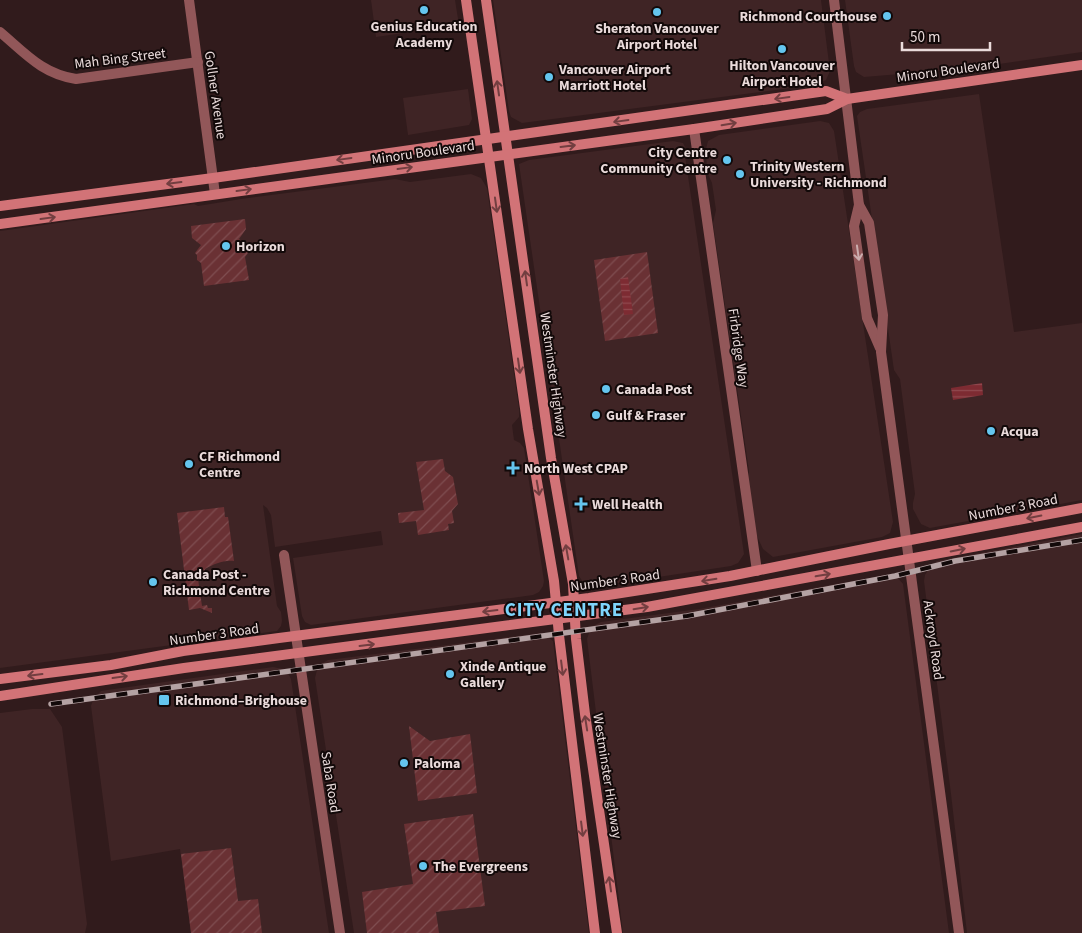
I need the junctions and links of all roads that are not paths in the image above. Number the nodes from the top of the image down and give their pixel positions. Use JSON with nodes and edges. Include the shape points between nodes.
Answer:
{"nodes":[{"id":1,"x":189,"y":0,"type":"edge"},
{"id":2,"x":466,"y":0,"type":"edge"},
{"id":3,"x":486,"y":0,"type":"edge"},
{"id":4,"x":834,"y":0,"type":"edge"},
{"id":5,"x":0,"y":32,"type":"edge"},
{"id":6,"x":198,"y":62,"type":"junction"},
{"id":7,"x":1082,"y":65,"type":"edge"},
{"id":8,"x":847,"y":99,"type":"junction"},
{"id":9,"x":694,"y":129,"type":"junction"},
{"id":10,"x":506,"y":136,"type":"junction"},
{"id":11,"x":486,"y":139,"type":"junction"},
{"id":12,"x":508,"y":154,"type":"junction"},
{"id":13,"x":488,"y":157,"type":"junction"},
{"id":14,"x":213,"y":178,"type":"junction"},
{"id":15,"x":215,"y":194,"type":"junction"},
{"id":16,"x":859,"y":205,"type":"junction"},
{"id":17,"x":0,"y":206,"type":"edge"},
{"id":18,"x":0,"y":224,"type":"edge"},
{"id":19,"x":881,"y":352,"type":"junction"},
{"id":20,"x":1082,"y":508,"type":"edge"},
{"id":21,"x":1082,"y":527,"type":"edge"},
{"id":22,"x":908,"y":540,"type":"junction"},
{"id":23,"x":284,"y":555,"type":"dead end"},
{"id":24,"x":910,"y":559,"type":"junction"},
{"id":25,"x":757,"y":571,"type":"junction"},
{"id":26,"x":574,"y":600,"type":"junction"},
{"id":27,"x":556,"y":602,"type":"junction"},
{"id":28,"x":575,"y":617,"type":"junction"},
{"id":29,"x":557,"y":620,"type":"junction"},
{"id":30,"x":296,"y":636,"type":"junction"},
{"id":31,"x":298,"y":654,"type":"junction"},
{"id":32,"x":0,"y":679,"type":"edge"},
{"id":33,"x":0,"y":696,"type":"edge"},
{"id":34,"x":340,"y":933,"type":"edge"},
{"id":35,"x":595,"y":933,"type":"edge"},
{"id":36,"x":617,"y":933,"type":"edge"},
{"id":37,"x":958,"y":933,"type":"edge"}],
"edges":[{"from":1,"to":6,"type":"street","name":"Gollner Avenue"},
{"from":2,"to":11,"type":"main road"},
{"from":10,"to":3,"type":"main road","name":"Westminster Highway","one_way":true},
{"from":4,"to":8,"type":"street","name":"Ackroyd Road"},
{"from":5,"to":6,"type":"street","name":"Mah Bing Street","via":[[37,65],[76,79]]},
{"from":6,"to":14,"type":"street","name":"Gollner Avenue"},
{"from":7,"to":8,"type":"main road","name":"Minoru Boulevard"},
{"from":9,"to":8,"type":"main road","name":"Minoru Boulevard","one_way":true,"via":[[827,109]]},
{"from":8,"to":10,"type":"main road","name":"Minoru Boulevard","one_way":true,"via":[[826,91]]},
{"from":8,"to":16,"type":"street","name":"Ackroyd Road"},
{"from":12,"to":9,"type":"main road","name":"Minoru Boulevard","one_way":true},
{"from":9,"to":25,"type":"street","name":"Firbridge Way"},
{"from":10,"to":11,"type":"main road","name":"Minoru Boulevard"},
{"from":10,"to":12,"type":"main road","name":"Westminster Highway"},
{"from":11,"to":13,"type":"main road"},
{"from":11,"to":14,"type":"main road","name":"Minoru Boulevard","one_way":true},
{"from":12,"to":13,"type":"main road","name":"Minoru Boulevard"},
{"from":26,"to":12,"type":"main road","name":"Westminster Highway","one_way":true},
{"from":15,"to":13,"type":"main road","name":"Minoru Boulevard","one_way":true},
{"from":13,"to":27,"type":"main road","one_way":true},
{"from":14,"to":15,"type":"street","name":"Gollner Avenue"},
{"from":14,"to":17,"type":"main road","name":"Minoru Boulevard","one_way":true},
{"from":18,"to":15,"type":"main road","name":"Minoru Boulevard","one_way":true},
{"from":16,"to":19,"type":"street","name":"Ackroyd Road","via":[[869,223],[883,316]]},
{"from":16,"to":19,"type":"street","name":"Ackroyd Road","one_way":true,"via":[[854,226],[867,318]]},
{"from":19,"to":22,"type":"street","name":"Ackroyd Road"},
{"from":20,"to":22,"type":"main road","name":"Number 3 Road","one_way":true},
{"from":24,"to":21,"type":"main road","one_way":true},
{"from":22,"to":24,"type":"street","name":"Ackroyd Road"},
{"from":22,"to":25,"type":"main road","name":"Number 3 Road"},
{"from":23,"to":30,"type":"street","name":"Saba Road"},
{"from":28,"to":24,"type":"main road","one_way":true},
{"from":24,"to":37,"type":"street","name":"Ackroyd Road"},
{"from":25,"to":26,"type":"main road","name":"Number 3 Road","one_way":true},
{"from":26,"to":27,"type":"main road","name":"Number 3 Road"},
{"from":26,"to":28,"type":"main road","name":"Westminster Highway"},
{"from":27,"to":29,"type":"main road"},
{"from":27,"to":30,"type":"main road","name":"Number 3 Road","one_way":true},
{"from":28,"to":29,"type":"main road"},
{"from":36,"to":28,"type":"main road","name":"Westminster Highway","one_way":true,"via":[[585,714]]},
{"from":31,"to":29,"type":"main road","one_way":true},
{"from":29,"to":35,"type":"main road","one_way":true},
{"from":30,"to":31,"type":"street","name":"Saba Road"},
{"from":30,"to":32,"type":"main road","name":"Number 3 Road","one_way":true},
{"from":33,"to":31,"type":"main road","one_way":true},
{"from":31,"to":34,"type":"street","name":"Saba Road"}]}
